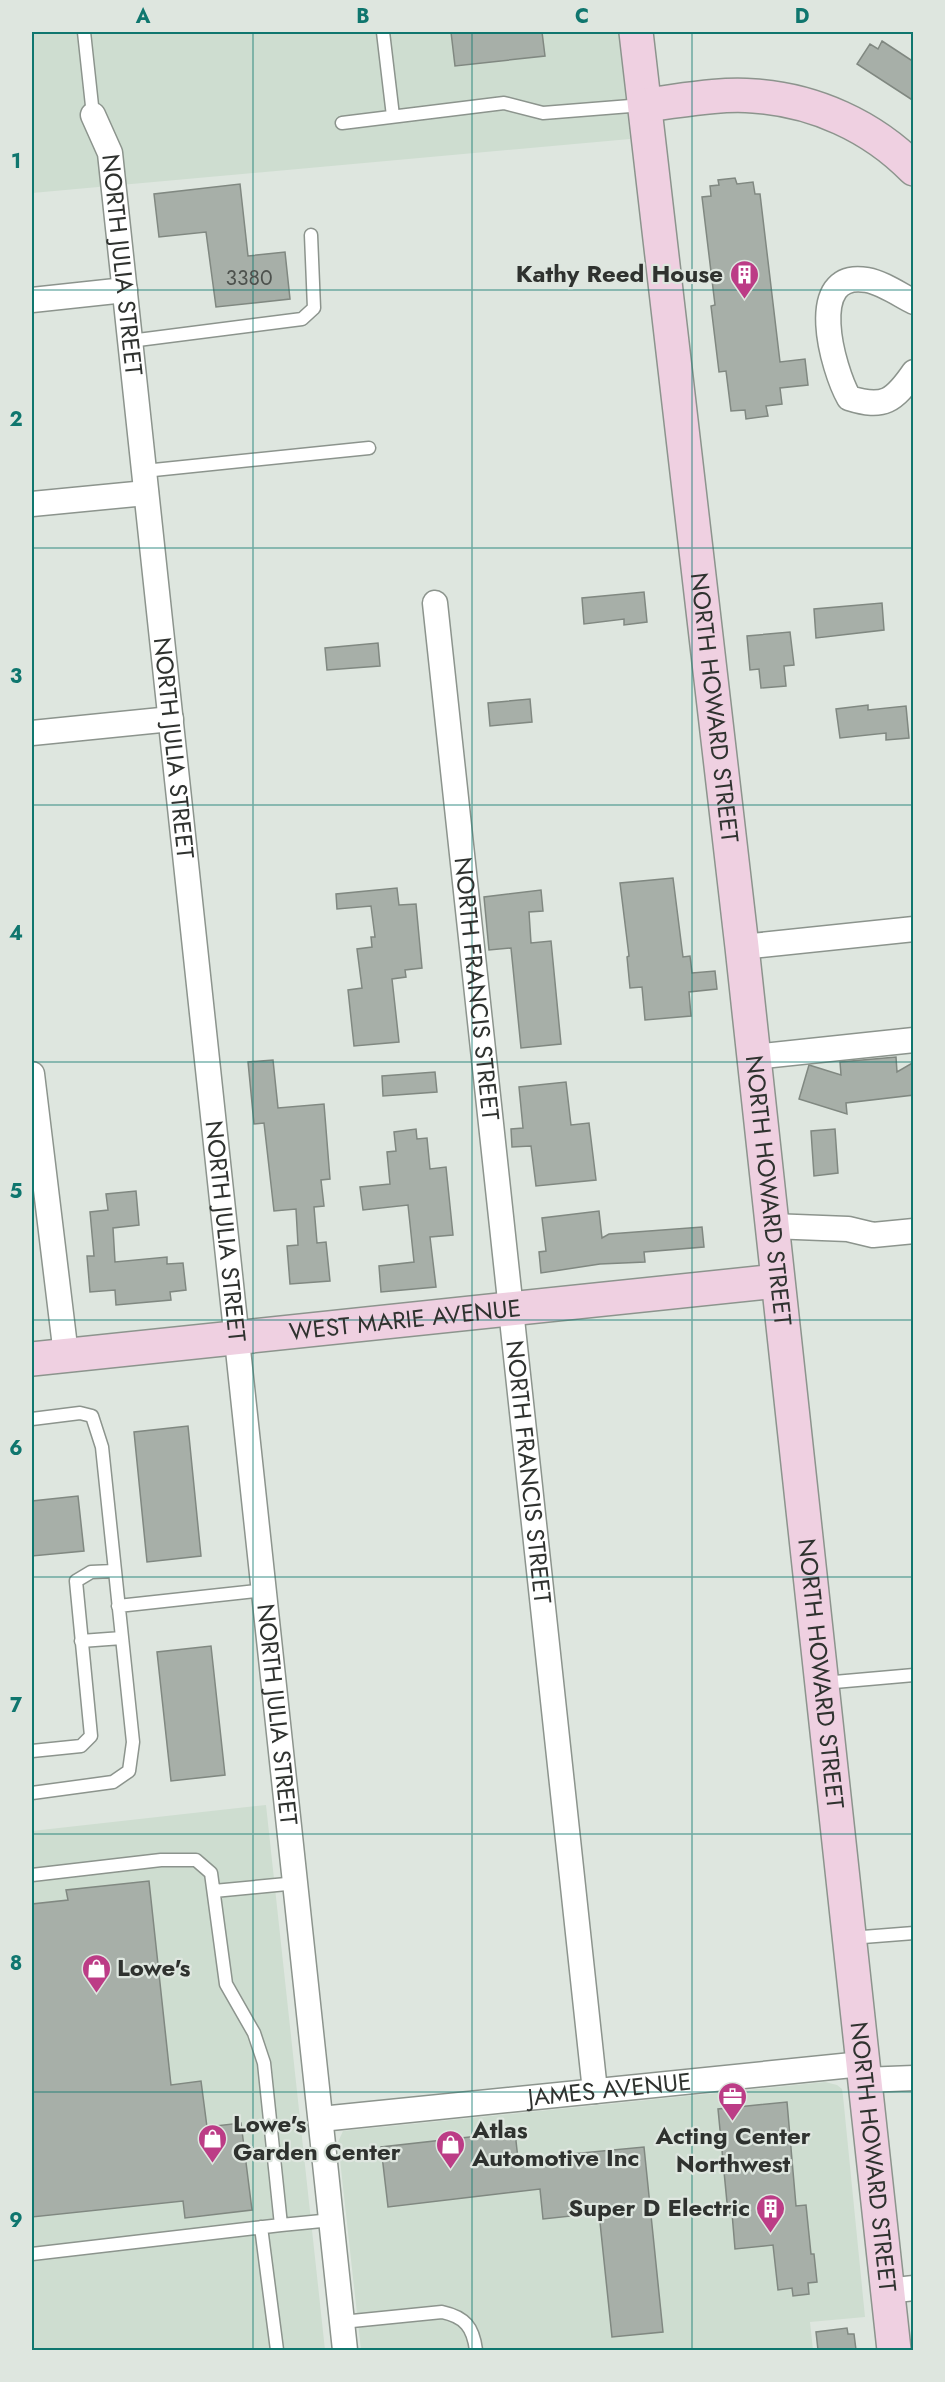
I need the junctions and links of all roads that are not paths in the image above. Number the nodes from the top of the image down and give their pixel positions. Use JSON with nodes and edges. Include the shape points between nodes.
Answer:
{"nodes":[{"id":1,"x":84,"y":32,"type":"edge"},
{"id":2,"x":383,"y":32,"type":"edge"},
{"id":3,"x":636,"y":32,"type":"edge"},
{"id":4,"x":645,"y":105,"type":"junction"},
{"id":5,"x":93,"y":115,"type":"joint"},
{"id":6,"x":393,"y":116,"type":"junction"},
{"id":7,"x":342,"y":123,"type":"dead end"},
{"id":8,"x":914,"y":169,"type":"edge"},
{"id":9,"x":311,"y":234,"type":"dead end"},
{"id":10,"x":125,"y":291,"type":"junction"},
{"id":11,"x":32,"y":300,"type":"edge"},
{"id":12,"x":914,"y":302,"type":"edge"},
{"id":13,"x":130,"y":341,"type":"junction"},
{"id":14,"x":914,"y":372,"type":"edge"},
{"id":15,"x":369,"y":448,"type":"dead end"},
{"id":16,"x":145,"y":482,"type":"junction"},
{"id":17,"x":32,"y":504,"type":"edge"},
{"id":18,"x":435,"y":603,"type":"dead end"},
{"id":19,"x":171,"y":719,"type":"junction"},
{"id":20,"x":32,"y":734,"type":"edge"},
{"id":21,"x":914,"y":929,"type":"edge"},
{"id":22,"x":742,"y":947,"type":"junction"},
{"id":23,"x":914,"y":1040,"type":"edge"},
{"id":24,"x":754,"y":1057,"type":"junction"},
{"id":25,"x":32,"y":1074,"type":"edge"},
{"id":26,"x":771,"y":1226,"type":"junction"},
{"id":27,"x":914,"y":1231,"type":"edge"},
{"id":28,"x":777,"y":1281,"type":"junction"},
{"id":29,"x":511,"y":1311,"type":"junction"},
{"id":30,"x":237,"y":1338,"type":"junction"},
{"id":31,"x":66,"y":1355,"type":"junction"},
{"id":32,"x":32,"y":1359,"type":"edge"},
{"id":33,"x":32,"y":1419,"type":"edge"},
{"id":34,"x":114,"y":1571,"type":"junction"},
{"id":35,"x":265,"y":1590,"type":"junction"},
{"id":36,"x":118,"y":1606,"type":"junction"},
{"id":37,"x":122,"y":1638,"type":"junction"},
{"id":38,"x":81,"y":1641,"type":"junction"},
{"id":39,"x":914,"y":1675,"type":"edge"},
{"id":40,"x":822,"y":1683,"type":"junction"},
{"id":41,"x":32,"y":1751,"type":"edge"},
{"id":42,"x":32,"y":1793,"type":"edge"},
{"id":43,"x":32,"y":1875,"type":"edge"},
{"id":44,"x":297,"y":1883,"type":"junction"},
{"id":45,"x":214,"y":1891,"type":"junction"},
{"id":46,"x":914,"y":1933,"type":"edge"},
{"id":47,"x":849,"y":1939,"type":"junction"},
{"id":48,"x":863,"y":2072,"type":"junction"},
{"id":49,"x":914,"y":2078,"type":"edge"},
{"id":50,"x":595,"y":2091,"type":"junction"},
{"id":51,"x":321,"y":2119,"type":"junction"},
{"id":52,"x":332,"y":2220,"type":"junction"},
{"id":53,"x":281,"y":2225,"type":"junction"},
{"id":54,"x":261,"y":2227,"type":"junction"},
{"id":55,"x":32,"y":2254,"type":"edge"},
{"id":56,"x":900,"y":2289,"type":"edge"},
{"id":57,"x":342,"y":2322,"type":"junction"},
{"id":58,"x":277,"y":2350,"type":"edge"},
{"id":59,"x":345,"y":2350,"type":"edge"},
{"id":60,"x":476,"y":2350,"type":"edge"},
{"id":61,"x":894,"y":2350,"type":"edge"}],
"edges":[{"from":1,"to":5,"type":"lane"},
{"from":2,"to":6,"type":"lane"},
{"from":3,"to":4,"type":"street","name":"NORTH HOWARD STREET"},
{"from":4,"to":6,"type":"lane","via":[[543,113],[504,104]]},
{"from":4,"to":8,"type":"street","via":[[753,95],[804,103],[858,126]]},
{"from":4,"to":22,"type":"street","name":"NORTH HOWARD STREET"},
{"from":5,"to":10,"type":"street","name":"NORTH JULIA STREET","via":[[110,153]]},
{"from":6,"to":7,"type":"lane"},
{"from":9,"to":13,"type":"lane","via":[[314,308],[302,319]]},
{"from":10,"to":11,"type":"street"},
{"from":10,"to":13,"type":"street","name":"NORTH JULIA STREET"},
{"from":12,"to":14,"type":"street","via":[[867,280],[848,281],[837,287],[830,298],[827,314],[840,383],[849,398],[883,403],[898,395]]},
{"from":13,"to":16,"type":"street","name":"NORTH JULIA STREET"},
{"from":15,"to":16,"type":"lane"},
{"from":16,"to":17,"type":"street"},
{"from":16,"to":19,"type":"street","name":"NORTH JULIA STREET"},
{"from":18,"to":29,"type":"street","name":"NORTH FRANCIS STREET"},
{"from":19,"to":20,"type":"street"},
{"from":19,"to":30,"type":"street","name":"NORTH JULIA STREET"},
{"from":21,"to":22,"type":"street"},
{"from":22,"to":24,"type":"street","name":"NORTH HOWARD STREET"},
{"from":23,"to":24,"type":"street"},
{"from":24,"to":26,"type":"street","name":"NORTH HOWARD STREET"},
{"from":25,"to":31,"type":"street"},
{"from":26,"to":27,"type":"street","via":[[848,1229],[873,1235]]},
{"from":26,"to":28,"type":"street","name":"NORTH HOWARD STREET"},
{"from":28,"to":29,"type":"street","name":"WEST MARIE AVENUE"},
{"from":28,"to":40,"type":"street","name":"NORTH HOWARD STREET"},
{"from":29,"to":30,"type":"street","name":"WEST MARIE AVENUE"},
{"from":29,"to":50,"type":"street","name":"NORTH FRANCIS STREET"},
{"from":30,"to":31,"type":"street","name":"WEST MARIE AVENUE"},
{"from":30,"to":35,"type":"street","name":"NORTH JULIA STREET"},
{"from":31,"to":32,"type":"street","name":"WEST MARIE AVENUE"},
{"from":33,"to":34,"type":"lane","via":[[80,1413],[92,1416],[102,1447]]},
{"from":34,"to":36,"type":"lane"},
{"from":34,"to":38,"type":"lane","via":[[91,1572],[76,1581]]},
{"from":35,"to":36,"type":"lane"},
{"from":35,"to":44,"type":"street","name":"NORTH JULIA STREET"},
{"from":36,"to":37,"type":"lane"},
{"from":37,"to":38,"type":"lane"},
{"from":37,"to":42,"type":"lane","via":[[133,1742],[129,1771],[113,1782]]},
{"from":38,"to":41,"type":"lane","via":[[91,1736],[81,1746]]},
{"from":39,"to":40,"type":"lane"},
{"from":40,"to":47,"type":"street","name":"NORTH HOWARD STREET"},
{"from":43,"to":45,"type":"lane","via":[[161,1860],[196,1860],[211,1873]]},
{"from":44,"to":45,"type":"lane"},
{"from":44,"to":51,"type":"street","name":"NORTH JULIA STREET"},
{"from":45,"to":53,"type":"lane","via":[[226,1984],[254,2033],[264,2063]]},
{"from":46,"to":47,"type":"lane"},
{"from":47,"to":48,"type":"street","name":"NORTH HOWARD STREET"},
{"from":48,"to":49,"type":"street","name":"JAMES AVENUE"},
{"from":48,"to":50,"type":"street","name":"JAMES AVENUE"},
{"from":48,"to":56,"type":"street","name":"NORTH HOWARD STREET"},
{"from":50,"to":51,"type":"street","name":"JAMES AVENUE"},
{"from":51,"to":52,"type":"street","name":"NORTH JULIA STREET"},
{"from":52,"to":53,"type":"lane"},
{"from":52,"to":57,"type":"street","name":"NORTH JULIA STREET"},
{"from":53,"to":54,"type":"lane"},
{"from":54,"to":55,"type":"lane"},
{"from":54,"to":58,"type":"lane"},
{"from":56,"to":61,"type":"street","name":"NORTH HOWARD STREET"},
{"from":57,"to":59,"type":"street","name":"NORTH JULIA STREET"},
{"from":57,"to":60,"type":"lane","via":[[442,2312],[465,2319]]}]}
